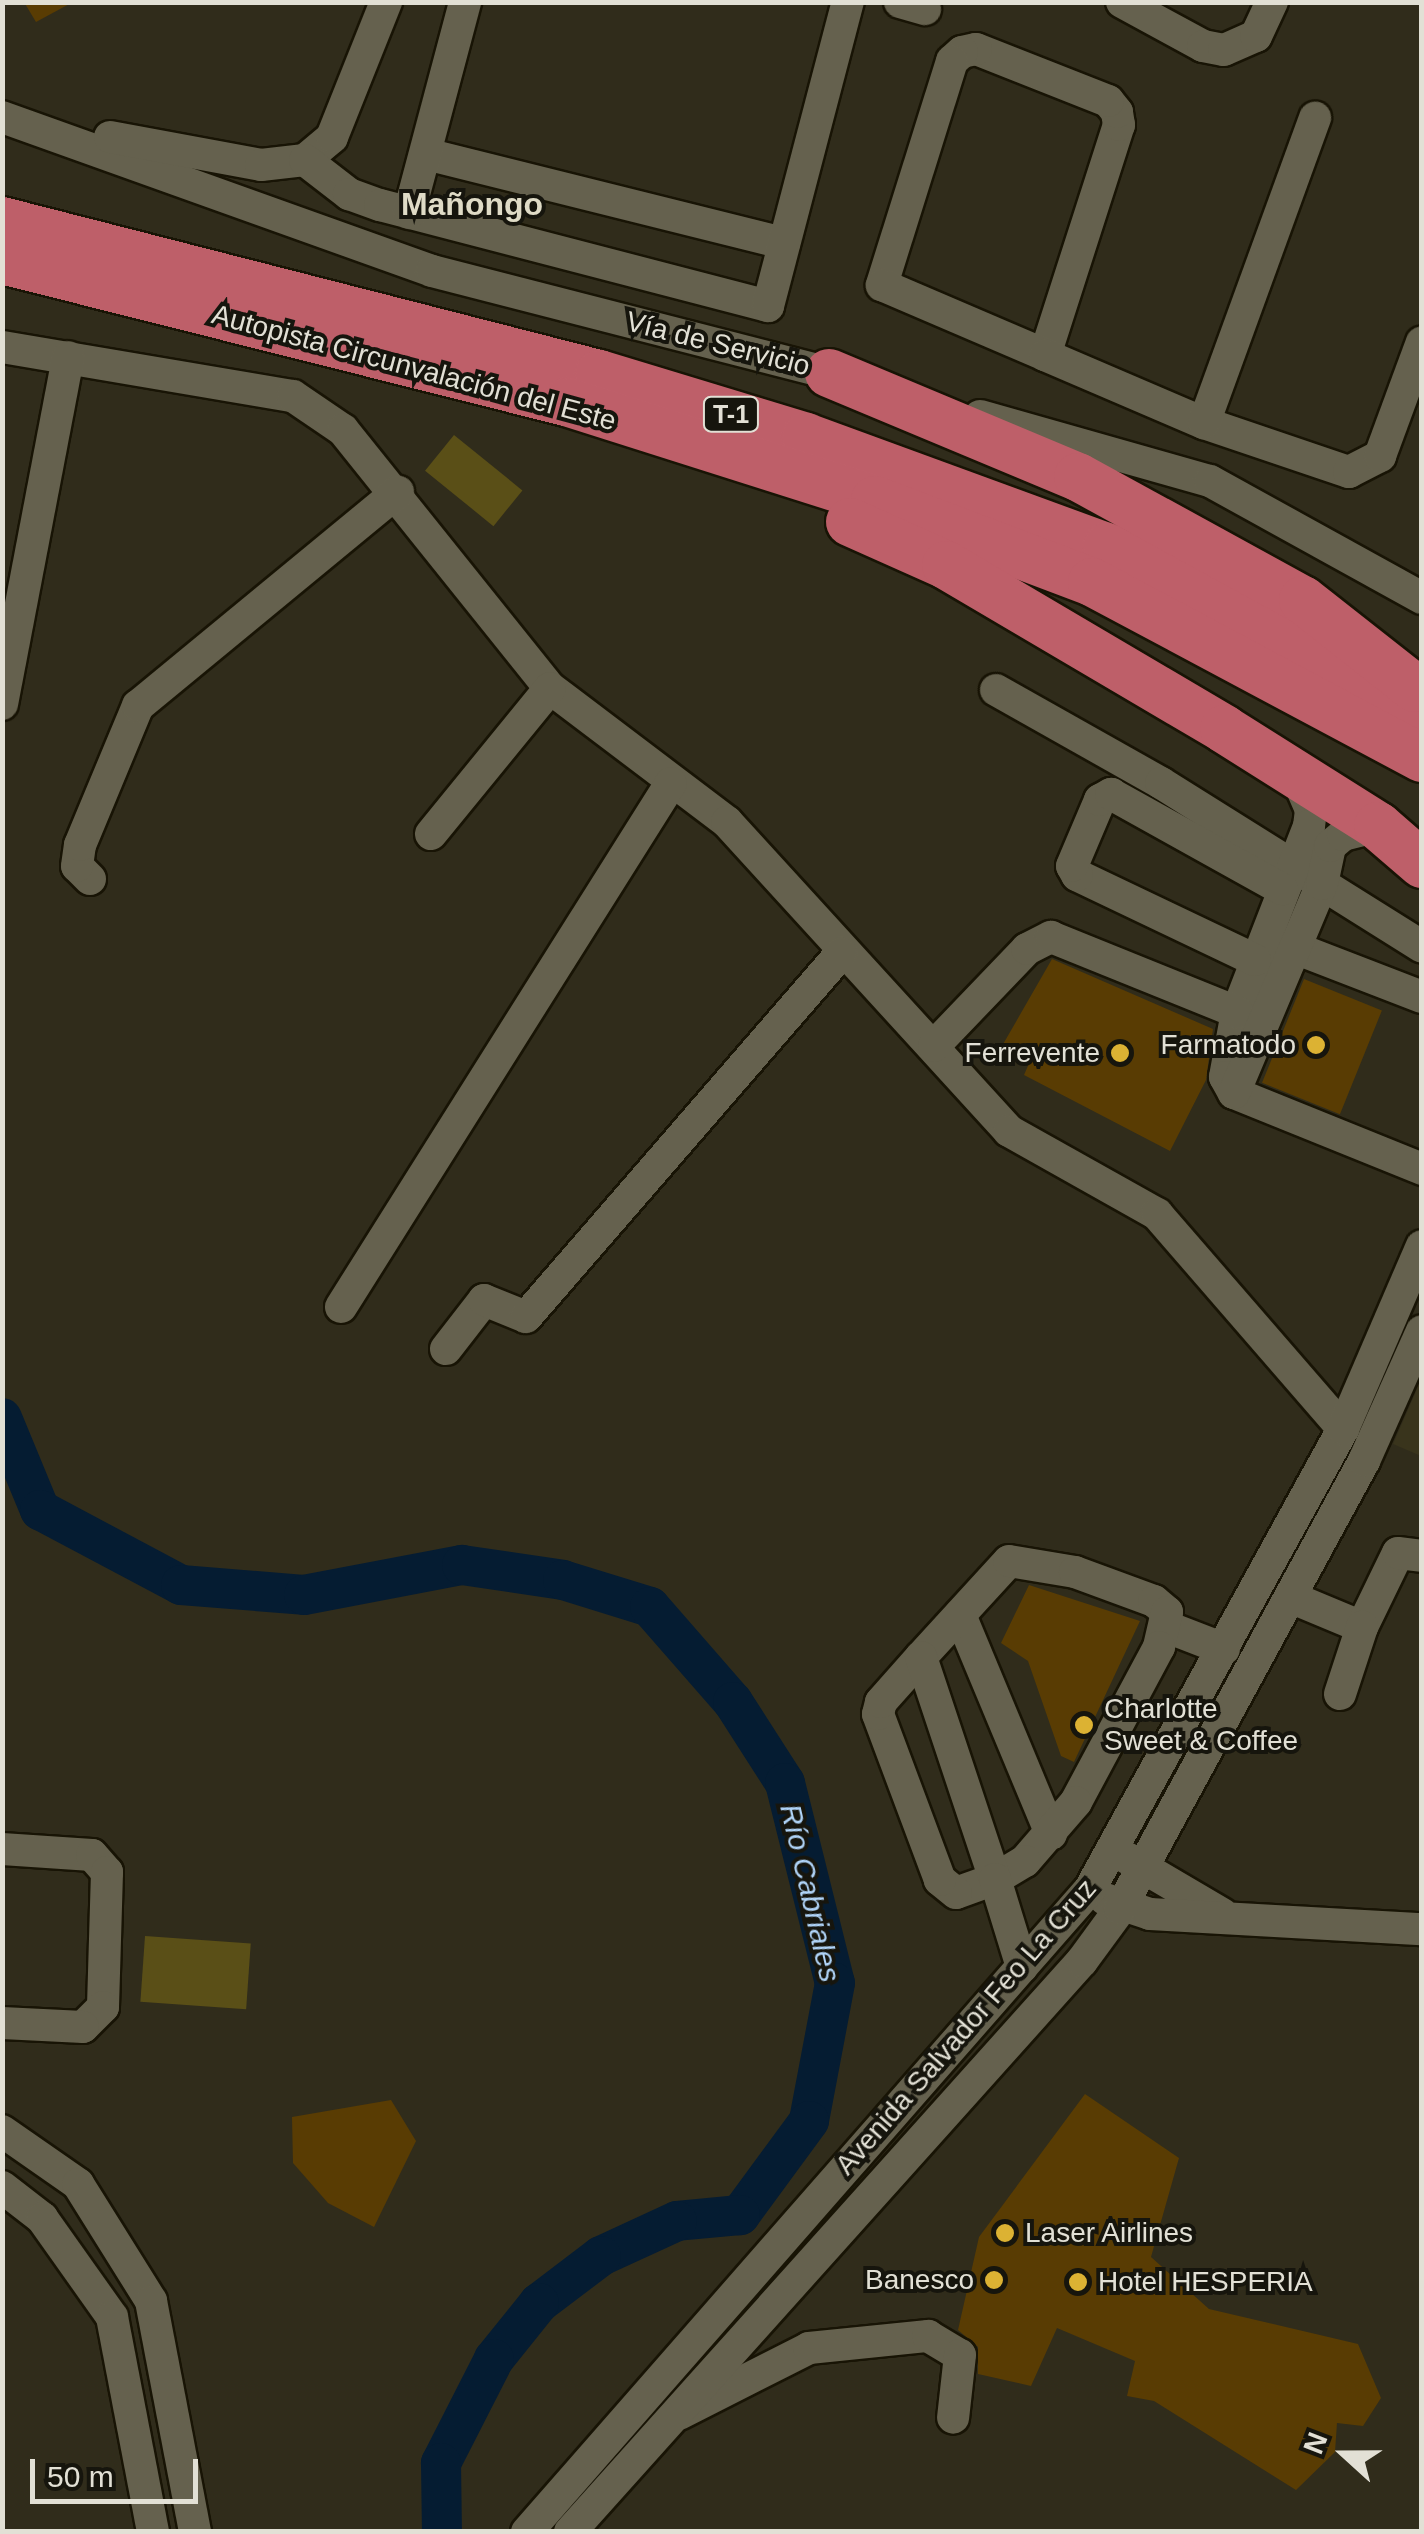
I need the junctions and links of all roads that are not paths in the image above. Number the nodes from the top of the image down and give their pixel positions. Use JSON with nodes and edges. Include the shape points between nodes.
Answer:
{"nodes":[{"id":1,"x":386,"y":2,"type":"edge"},
{"id":2,"x":466,"y":2,"type":"edge"},
{"id":3,"x":848,"y":2,"type":"edge"},
{"id":4,"x":1122,"y":2,"type":"edge"},
{"id":5,"x":1272,"y":2,"type":"edge"},
{"id":6,"x":1315,"y":118,"type":"dead end"},
{"id":7,"x":10,"y":119,"type":"edge"},
{"id":8,"x":426,"y":154,"type":"junction"},
{"id":9,"x":305,"y":160,"type":"junction"},
{"id":10,"x":409,"y":213,"type":"junction"},
{"id":11,"x":2,"y":221,"type":"edge"},
{"id":12,"x":784,"y":242,"type":"junction"},
{"id":13,"x":2,"y":260,"type":"edge"},
{"id":14,"x":1422,"y":342,"type":"edge"},
{"id":15,"x":2,"y":347,"type":"edge"},
{"id":16,"x":1045,"y":355,"type":"junction"},
{"id":17,"x":68,"y":358,"type":"junction"},
{"id":18,"x":829,"y":373,"type":"junction"},
{"id":19,"x":1204,"y":424,"type":"junction"},
{"id":20,"x":655,"y":434,"type":"junction"},
{"id":21,"x":398,"y":492,"type":"junction"},
{"id":22,"x":1422,"y":598,"type":"edge"},
{"id":23,"x":550,"y":688,"type":"junction"},
{"id":24,"x":996,"y":690,"type":"dead end"},
{"id":25,"x":1422,"y":693,"type":"edge"},
{"id":26,"x":2,"y":704,"type":"edge"},
{"id":27,"x":1422,"y":713,"type":"edge"},
{"id":28,"x":1422,"y":758,"type":"edge"},
{"id":29,"x":1295,"y":773,"type":"junction"},
{"id":30,"x":671,"y":783,"type":"junction"},
{"id":31,"x":1154,"y":798,"type":"junction"},
{"id":32,"x":1378,"y":826,"type":"junction"},
{"id":33,"x":431,"y":834,"type":"dead end"},
{"id":34,"x":1422,"y":864,"type":"edge"},
{"id":35,"x":1288,"y":877,"type":"junction"},
{"id":36,"x":90,"y":879,"type":"dead end"},
{"id":37,"x":1322,"y":884,"type":"junction"},
{"id":38,"x":1422,"y":947,"type":"edge"},
{"id":39,"x":1295,"y":948,"type":"junction"},
{"id":40,"x":842,"y":953,"type":"junction"},
{"id":41,"x":1254,"y":960,"type":"junction"},
{"id":42,"x":1422,"y":997,"type":"edge"},
{"id":43,"x":1237,"y":1012,"type":"junction"},
{"id":44,"x":934,"y":1046,"type":"junction"},
{"id":45,"x":1234,"y":1093,"type":"junction"},
{"id":46,"x":1422,"y":1169,"type":"edge"},
{"id":47,"x":1422,"y":1246,"type":"edge"},
{"id":48,"x":341,"y":1306,"type":"dead end"},
{"id":49,"x":1422,"y":1331,"type":"edge"},
{"id":50,"x":446,"y":1349,"type":"dead end"},
{"id":51,"x":1343,"y":1429,"type":"junction"},
{"id":52,"x":1422,"y":1556,"type":"edge"},
{"id":53,"x":1290,"y":1598,"type":"junction"},
{"id":54,"x":960,"y":1616,"type":"junction"},
{"id":55,"x":1362,"y":1626,"type":"junction"},
{"id":56,"x":1167,"y":1627,"type":"junction"},
{"id":57,"x":1224,"y":1649,"type":"junction"},
{"id":58,"x":921,"y":1656,"type":"junction"},
{"id":59,"x":1340,"y":1694,"type":"dead end"},
{"id":60,"x":1051,"y":1834,"type":"junction"},
{"id":61,"x":1114,"y":1848,"type":"junction"},
{"id":62,"x":2,"y":1849,"type":"edge"},
{"id":63,"x":1143,"y":1871,"type":"junction"},
{"id":64,"x":996,"y":1879,"type":"junction"},
{"id":65,"x":1090,"y":1889,"type":"junction"},
{"id":66,"x":1120,"y":1909,"type":"junction"},
{"id":67,"x":1226,"y":1916,"type":"junction"},
{"id":68,"x":1422,"y":1929,"type":"edge"},
{"id":69,"x":1022,"y":1967,"type":"junction"},
{"id":70,"x":2,"y":2023,"type":"edge"},
{"id":71,"x":2,"y":2131,"type":"edge"},
{"id":72,"x":2,"y":2187,"type":"edge"},
{"id":73,"x":670,"y":2418,"type":"junction"},
{"id":74,"x":953,"y":2418,"type":"dead end"},
{"id":75,"x":152,"y":2532,"type":"edge"},
{"id":76,"x":195,"y":2532,"type":"edge"},
{"id":77,"x":527,"y":2532,"type":"edge"},
{"id":78,"x":570,"y":2532,"type":"edge"}],
"edges":[{"from":1,"to":9,"type":"street","via":[[332,137]]},
{"from":2,"to":8,"type":"street"},
{"from":3,"to":12,"type":"street"},
{"from":4,"to":5,"type":"street","via":[[1224,50],[1256,36]]},
{"from":6,"to":19,"type":"street"},
{"from":7,"to":9,"type":"street","via":[[261,165]]},
{"from":7,"to":18,"type":"street","name":"Vía de Servicio","via":[[432,270]]},
{"from":8,"to":10,"type":"street"},
{"from":8,"to":12,"type":"street"},
{"from":9,"to":10,"type":"street","via":[[349,194]]},
{"from":10,"to":12,"type":"street","via":[[768,306]]},
{"from":11,"to":27,"type":"highway","name":"Autopista Circunvalación del Este","number":"T-1","via":[[562,364],[806,437],[1107,547]]},
{"from":13,"to":20,"type":"highway","name":"Autopista Circunvalación del Este","number":"T-1","via":[[566,402]]},
{"from":14,"to":19,"type":"street","via":[[1380,456],[1368,468],[1349,472]]},
{"from":15,"to":17,"type":"street"},
{"from":16,"to":16,"type":"street","via":[[1120,125],[1117,112],[1108,101],[976,49],[962,52],[952,61],[882,285]]},
{"from":16,"to":19,"type":"street"},
{"from":17,"to":21,"type":"street","via":[[293,396],[344,430]]},
{"from":17,"to":26,"type":"street"},
{"from":18,"to":22,"type":"street","name":"Vía de Servicio","via":[[1210,482]]},
{"from":18,"to":25,"type":"highway","via":[[1112,496],[1303,600]]},
{"from":20,"to":28,"type":"highway","name":"Autopista Circunvalación del Este","number":"T-1","via":[[875,500],[1092,582]]},
{"from":20,"to":29,"type":"highway","via":[[946,565]]},
{"from":21,"to":23,"type":"street"},
{"from":21,"to":36,"type":"street","via":[[138,706],[80,845],[76,866]]},
{"from":23,"to":30,"type":"street"},
{"from":23,"to":33,"type":"street"},
{"from":24,"to":31,"type":"street"},
{"from":29,"to":32,"type":"highway"},
{"from":29,"to":35,"type":"street","via":[[1312,810]]},
{"from":30,"to":40,"type":"street","via":[[727,822]]},
{"from":30,"to":48,"type":"street"},
{"from":31,"to":35,"type":"street"},
{"from":31,"to":41,"type":"street","via":[[1104,795],[1073,871]]},
{"from":32,"to":34,"type":"highway"},
{"from":32,"to":37,"type":"street","via":[[1330,846]]},
{"from":35,"to":37,"type":"street"},
{"from":35,"to":41,"type":"street"},
{"from":37,"to":38,"type":"street"},
{"from":37,"to":39,"type":"street"},
{"from":39,"to":42,"type":"street"},
{"from":39,"to":45,"type":"street"},
{"from":40,"to":44,"type":"street"},
{"from":40,"to":50,"type":"street","via":[[526,1316],[484,1300]]},
{"from":41,"to":43,"type":"street"},
{"from":43,"to":44,"type":"street","via":[[1050,937],[1027,949]]},
{"from":43,"to":45,"type":"street","via":[[1224,1063]]},
{"from":44,"to":51,"type":"street","via":[[1008,1131],[1157,1214]]},
{"from":45,"to":46,"type":"street"},
{"from":47,"to":51,"type":"street","name":"Avenida Salvador Feo La Cruz"},
{"from":49,"to":53,"type":"street","name":"Avenida Salvador Feo La Cruz","via":[[1364,1460]]},
{"from":51,"to":57,"type":"street","name":"Avenida Salvador Feo La Cruz"},
{"from":52,"to":55,"type":"street","via":[[1398,1553]]},
{"from":53,"to":55,"type":"street"},
{"from":53,"to":63,"type":"street","name":"Avenida Salvador Feo La Cruz"},
{"from":54,"to":56,"type":"street","via":[[999,1566],[1024,1558],[1154,1600],[1167,1612]]},
{"from":54,"to":58,"type":"street"},
{"from":54,"to":60,"type":"street"},
{"from":55,"to":59,"type":"street"},
{"from":56,"to":57,"type":"street"},
{"from":56,"to":60,"type":"street","via":[[1104,1754]]},
{"from":57,"to":61,"type":"street","name":"Avenida Salvador Feo La Cruz"},
{"from":58,"to":64,"type":"street"},
{"from":58,"to":64,"type":"street","via":[[886,1693],[878,1714],[946,1890],[956,1894]]},
{"from":60,"to":64,"type":"street"},
{"from":61,"to":63,"type":"street"},
{"from":61,"to":65,"type":"street","name":"Avenida Salvador Feo La Cruz"},
{"from":62,"to":70,"type":"street","via":[[92,1855],[108,1872],[103,2007],[83,2027]]},
{"from":63,"to":66,"type":"street","name":"Avenida Salvador Feo La Cruz"},
{"from":63,"to":67,"type":"street"},
{"from":64,"to":69,"type":"street"},
{"from":65,"to":66,"type":"street"},
{"from":65,"to":69,"type":"street","name":"Avenida Salvador Feo La Cruz"},
{"from":66,"to":67,"type":"street"},
{"from":66,"to":73,"type":"street","name":"Avenida Salvador Feo La Cruz","via":[[1082,1961]]},
{"from":67,"to":68,"type":"street"},
{"from":69,"to":77,"type":"street","name":"Avenida Salvador Feo La Cruz"},
{"from":71,"to":76,"type":"street","via":[[78,2184],[152,2301]]},
{"from":72,"to":75,"type":"street","via":[[42,2218],[112,2316]]},
{"from":73,"to":74,"type":"street","via":[[810,2348],[928,2336],[960,2355]]},
{"from":73,"to":78,"type":"street","name":"Avenida Salvador Feo La Cruz"}]}
